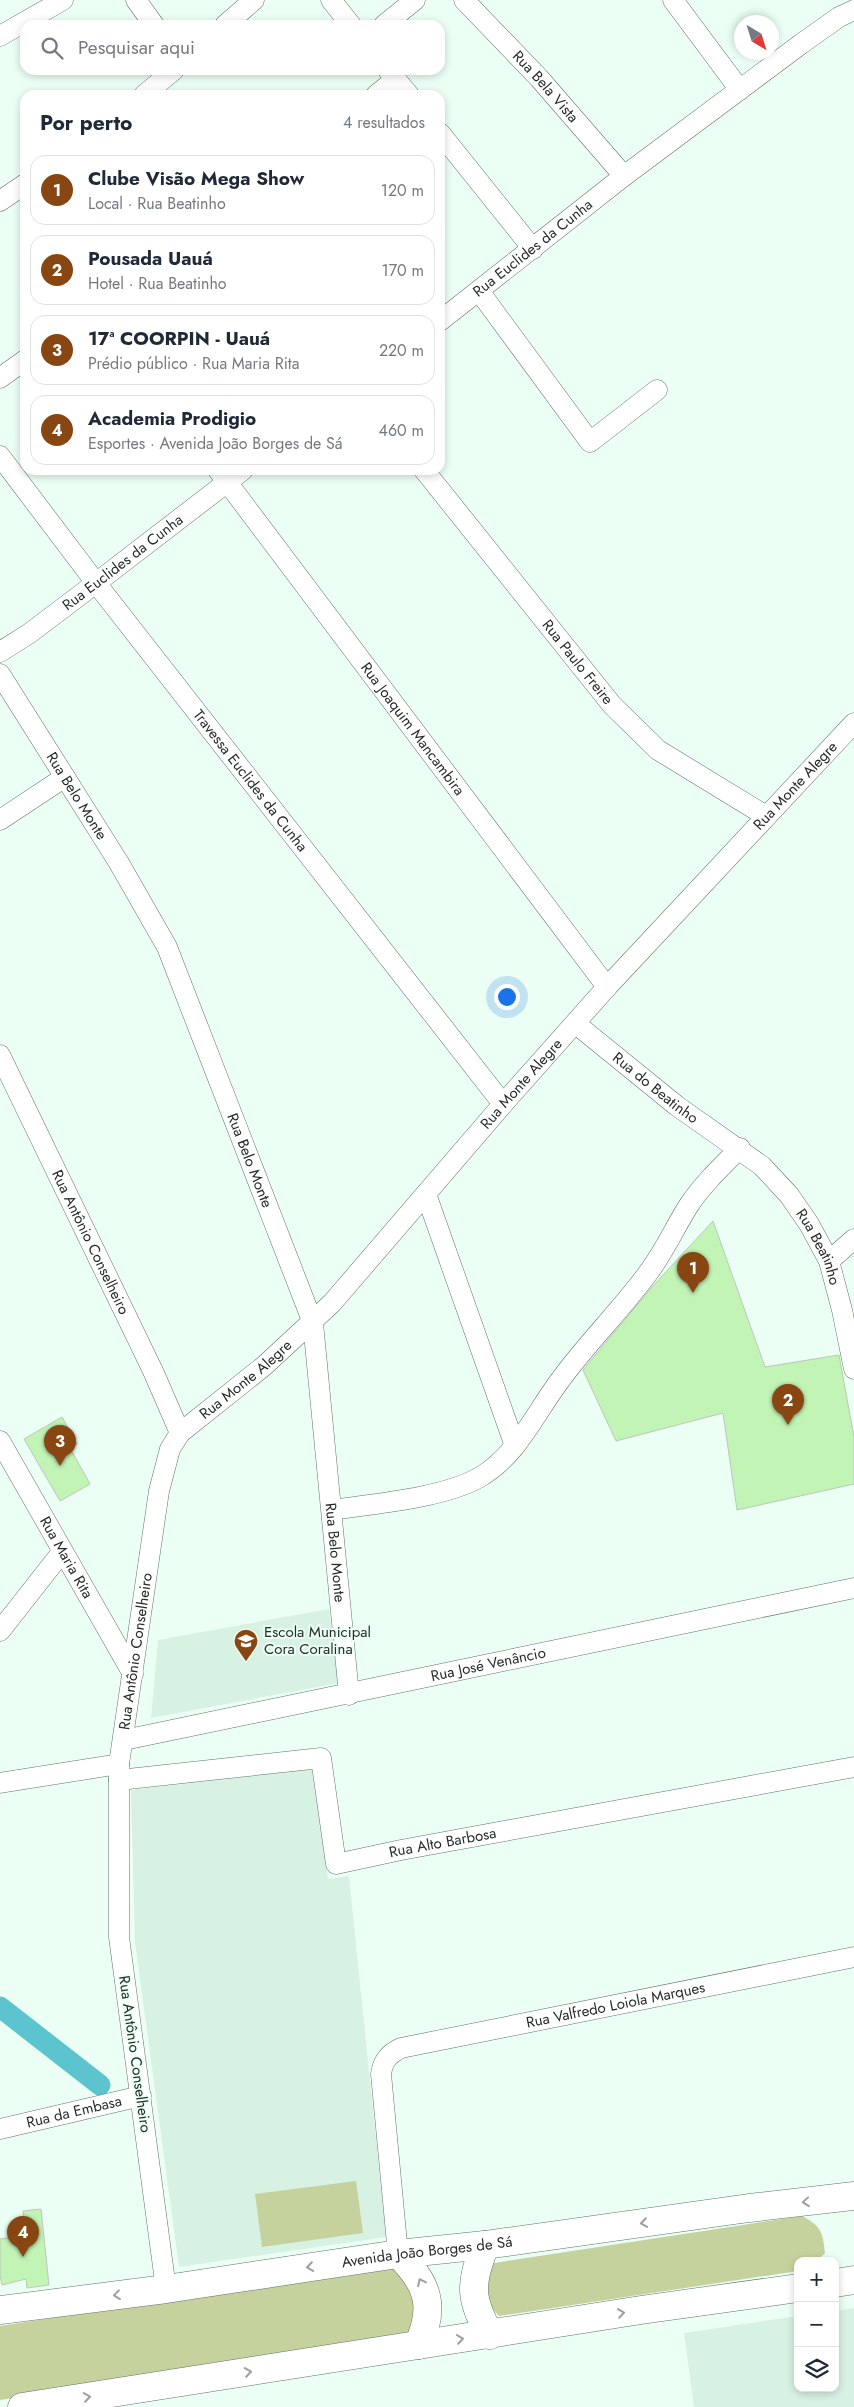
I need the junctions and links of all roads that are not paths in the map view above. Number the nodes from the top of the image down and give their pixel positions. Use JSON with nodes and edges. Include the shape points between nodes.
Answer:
{"nodes":[{"id":1,"x":62,"y":0,"type":"edge"},
{"id":2,"x":136,"y":0,"type":"edge"},
{"id":3,"x":254,"y":0,"type":"edge"},
{"id":4,"x":331,"y":0,"type":"edge"},
{"id":5,"x":415,"y":0,"type":"edge"},
{"id":6,"x":464,"y":0,"type":"edge"},
{"id":7,"x":673,"y":0,"type":"edge"},
{"id":8,"x":854,"y":10,"type":"edge"},
{"id":9,"x":28,"y":20,"type":"edge"},
{"id":10,"x":150,"y":20,"type":"edge"},
{"id":11,"x":231,"y":20,"type":"edge"},
{"id":12,"x":347,"y":20,"type":"edge"},
{"id":13,"x":390,"y":20,"type":"edge"},
{"id":14,"x":20,"y":24,"type":"edge"},
{"id":15,"x":0,"y":36,"type":"edge"},
{"id":16,"x":168,"y":75,"type":"edge"},
{"id":17,"x":392,"y":75,"type":"edge"},
{"id":18,"x":150,"y":90,"type":"edge"},
{"id":19,"x":380,"y":90,"type":"edge"},
{"id":20,"x":405,"y":90,"type":"edge"},
{"id":21,"x":740,"y":90,"type":"junction"},
{"id":22,"x":445,"y":139,"type":"edge"},
{"id":23,"x":624,"y":176,"type":"junction"},
{"id":24,"x":20,"y":187,"type":"edge"},
{"id":25,"x":0,"y":201,"type":"edge"},
{"id":26,"x":533,"y":249,"type":"junction"},
{"id":27,"x":479,"y":291,"type":"junction"},
{"id":28,"x":445,"y":317,"type":"edge"},
{"id":29,"x":20,"y":364,"type":"edge"},
{"id":30,"x":0,"y":378,"type":"edge"},
{"id":31,"x":657,"y":390,"type":"dead end"},
{"id":32,"x":0,"y":456,"type":"edge"},
{"id":33,"x":428,"y":475,"type":"edge"},
{"id":34,"x":222,"y":476,"type":"edge"},
{"id":35,"x":96,"y":583,"type":"junction"},
{"id":36,"x":0,"y":652,"type":"edge"},
{"id":37,"x":0,"y":674,"type":"edge"},
{"id":38,"x":854,"y":723,"type":"edge"},
{"id":39,"x":65,"y":776,"type":"junction"},
{"id":40,"x":766,"y":816,"type":"junction"},
{"id":41,"x":0,"y":820,"type":"edge"},
{"id":42,"x":607,"y":987,"type":"junction"},
{"id":43,"x":576,"y":1024,"type":"junction"},
{"id":44,"x":0,"y":1056,"type":"edge"},
{"id":45,"x":503,"y":1104,"type":"junction"},
{"id":46,"x":740,"y":1148,"type":"junction"},
{"id":47,"x":426,"y":1194,"type":"junction"},
{"id":48,"x":854,"y":1239,"type":"edge"},
{"id":49,"x":828,"y":1261,"type":"junction"},
{"id":50,"x":848,"y":1306,"type":"edge"},
{"id":51,"x":313,"y":1323,"type":"junction"},
{"id":52,"x":854,"y":1368,"type":"edge"},
{"id":53,"x":180,"y":1433,"type":"junction"},
{"id":54,"x":0,"y":1440,"type":"edge"},
{"id":55,"x":515,"y":1446,"type":"junction"},
{"id":56,"x":6,"y":1466,"type":"edge"},
{"id":57,"x":332,"y":1510,"type":"junction"},
{"id":58,"x":62,"y":1552,"type":"junction"},
{"id":59,"x":854,"y":1588,"type":"edge"},
{"id":60,"x":0,"y":1631,"type":"edge"},
{"id":61,"x":133,"y":1674,"type":"junction"},
{"id":62,"x":349,"y":1695,"type":"junction"},
{"id":63,"x":124,"y":1740,"type":"junction"},
{"id":64,"x":854,"y":1767,"type":"edge"},
{"id":65,"x":119,"y":1772,"type":"junction"},
{"id":66,"x":0,"y":1783,"type":"edge"},
{"id":67,"x":854,"y":1957,"type":"edge"},
{"id":68,"x":141,"y":2096,"type":"junction"},
{"id":69,"x":2,"y":2126,"type":"edge"},
{"id":70,"x":853,"y":2199,"type":"edge"},
{"id":71,"x":486,"y":2245,"type":"junction"},
{"id":72,"x":398,"y":2254,"type":"junction"},
{"id":73,"x":854,"y":2280,"type":"edge"},
{"id":74,"x":839,"y":2282,"type":"edge"},
{"id":75,"x":166,"y":2289,"type":"junction"},
{"id":76,"x":794,"y":2289,"type":"edge"},
{"id":77,"x":0,"y":2310,"type":"edge"},
{"id":78,"x":490,"y":2335,"type":"junction"},
{"id":79,"x":418,"y":2345,"type":"junction"},
{"id":80,"x":22,"y":2407,"type":"edge"}],
"edges":[{"from":1,"to":9,"type":"street"},
{"from":2,"to":10,"type":"street"},
{"from":3,"to":11,"type":"street"},
{"from":4,"to":12,"type":"street"},
{"from":5,"to":13,"type":"street"},
{"from":6,"to":23,"type":"street","name":"Rua Bela Vista","via":[[539,78]]},
{"from":7,"to":21,"type":"street"},
{"from":8,"to":21,"type":"street","name":"Rua Euclides da Cunha","via":[[839,17]]},
{"from":14,"to":15,"type":"street"},
{"from":16,"to":18,"type":"street"},
{"from":17,"to":19,"type":"street"},
{"from":17,"to":20,"type":"street"},
{"from":21,"to":23,"type":"street","name":"Rua Euclides da Cunha"},
{"from":22,"to":26,"type":"street"},
{"from":23,"to":26,"type":"street","name":"Rua Euclides da Cunha"},
{"from":24,"to":25,"type":"street"},
{"from":26,"to":27,"type":"street","name":"Rua Euclides da Cunha"},
{"from":27,"to":28,"type":"street","name":"Rua Euclides da Cunha"},
{"from":27,"to":31,"type":"street","via":[[590,442]]},
{"from":29,"to":30,"type":"street"},
{"from":32,"to":35,"type":"street","name":"Travessa Euclides da Cunha"},
{"from":33,"to":40,"type":"street","name":"Rua Paulo Freire","via":[[612,706],[658,750]]},
{"from":34,"to":35,"type":"street","name":"Rua Euclides da Cunha"},
{"from":34,"to":42,"type":"street","name":"Rua Joaquim Mancambira"},
{"from":35,"to":36,"type":"street","name":"Rua Euclides da Cunha"},
{"from":35,"to":45,"type":"street","name":"Travessa Euclides da Cunha"},
{"from":37,"to":39,"type":"street","name":"Rua Belo Monte"},
{"from":38,"to":40,"type":"street","name":"Rua Monte Alegre"},
{"from":39,"to":41,"type":"street"},
{"from":39,"to":51,"type":"street","name":"Rua Belo Monte","via":[[144,905],[170,954]]},
{"from":40,"to":42,"type":"street","name":"Rua Monte Alegre"},
{"from":42,"to":43,"type":"street","name":"Rua Monte Alegre"},
{"from":43,"to":45,"type":"street","name":"Rua Monte Alegre"},
{"from":43,"to":46,"type":"street","name":"Rua do Beatinho","via":[[678,1106]]},
{"from":44,"to":53,"type":"street","name":"Rua Antônio Conselheiro"},
{"from":45,"to":47,"type":"street","name":"Rua Monte Alegre"},
{"from":46,"to":49,"type":"street","name":"Rua Beatinho","via":[[789,1195]]},
{"from":46,"to":55,"type":"street","via":[[699,1192],[646,1276],[559,1380]]},
{"from":47,"to":51,"type":"street","name":"Rua Monte Alegre"},
{"from":47,"to":55,"type":"street"},
{"from":48,"to":49,"type":"street"},
{"from":49,"to":50,"type":"street","name":"Rua Beatinho"},
{"from":50,"to":52,"type":"street","name":"Rua Beatinho"},
{"from":51,"to":53,"type":"street","name":"Rua Monte Alegre"},
{"from":51,"to":57,"type":"street","name":"Rua Belo Monte"},
{"from":53,"to":61,"type":"street","name":"Rua Antônio Conselheiro","via":[[170,1449],[159,1491]]},
{"from":54,"to":56,"type":"street","name":"Rua Maria Rita"},
{"from":55,"to":57,"type":"street","via":[[500,1464],[479,1478],[449,1489]]},
{"from":56,"to":58,"type":"street","name":"Rua Maria Rita"},
{"from":57,"to":62,"type":"street","name":"Rua Belo Monte"},
{"from":58,"to":60,"type":"street"},
{"from":58,"to":61,"type":"street","name":"Rua Maria Rita"},
{"from":59,"to":62,"type":"street","name":"Rua José Venâncio"},
{"from":61,"to":63,"type":"street","name":"Rua Antônio Conselheiro"},
{"from":62,"to":63,"type":"street","name":"Rua José Venâncio"},
{"from":63,"to":65,"type":"street","name":"Rua Antônio Conselheiro"},
{"from":64,"to":65,"type":"street","name":"Rua Alto Barbosa","via":[[336,1864],[321,1758]]},
{"from":65,"to":66,"type":"street"},
{"from":65,"to":68,"type":"street","name":"Rua Antônio Conselheiro","via":[[119,1937]]},
{"from":67,"to":72,"type":"street","name":"Rua Valfredo Loiola Marques","via":[[401,2048],[391,2053],[381,2074]]},
{"from":68,"to":69,"type":"street","name":"Rua da Embasa"},
{"from":68,"to":75,"type":"street","name":"Rua Antônio Conselheiro"},
{"from":70,"to":71,"type":"main road","name":"Avenida João Borges de Sá","one_way":true,"via":[[749,2208]]},
{"from":71,"to":72,"type":"main road","name":"Avenida João Borges de Sá"},
{"from":71,"to":78,"type":"main road","via":[[476,2269],[472,2294],[477,2313]]},
{"from":72,"to":75,"type":"main road","name":"Avenida João Borges de Sá","one_way":true},
{"from":79,"to":72,"type":"main road","one_way":true,"via":[[425,2329],[428,2304],[414,2269]]},
{"from":73,"to":74,"type":"main road"},
{"from":75,"to":77,"type":"main road","name":"Avenida João Borges de Sá","one_way":true},
{"from":78,"to":76,"type":"main road","one_way":true},
{"from":79,"to":78,"type":"main road","one_way":true},
{"from":80,"to":79,"type":"main road","one_way":true}]}
